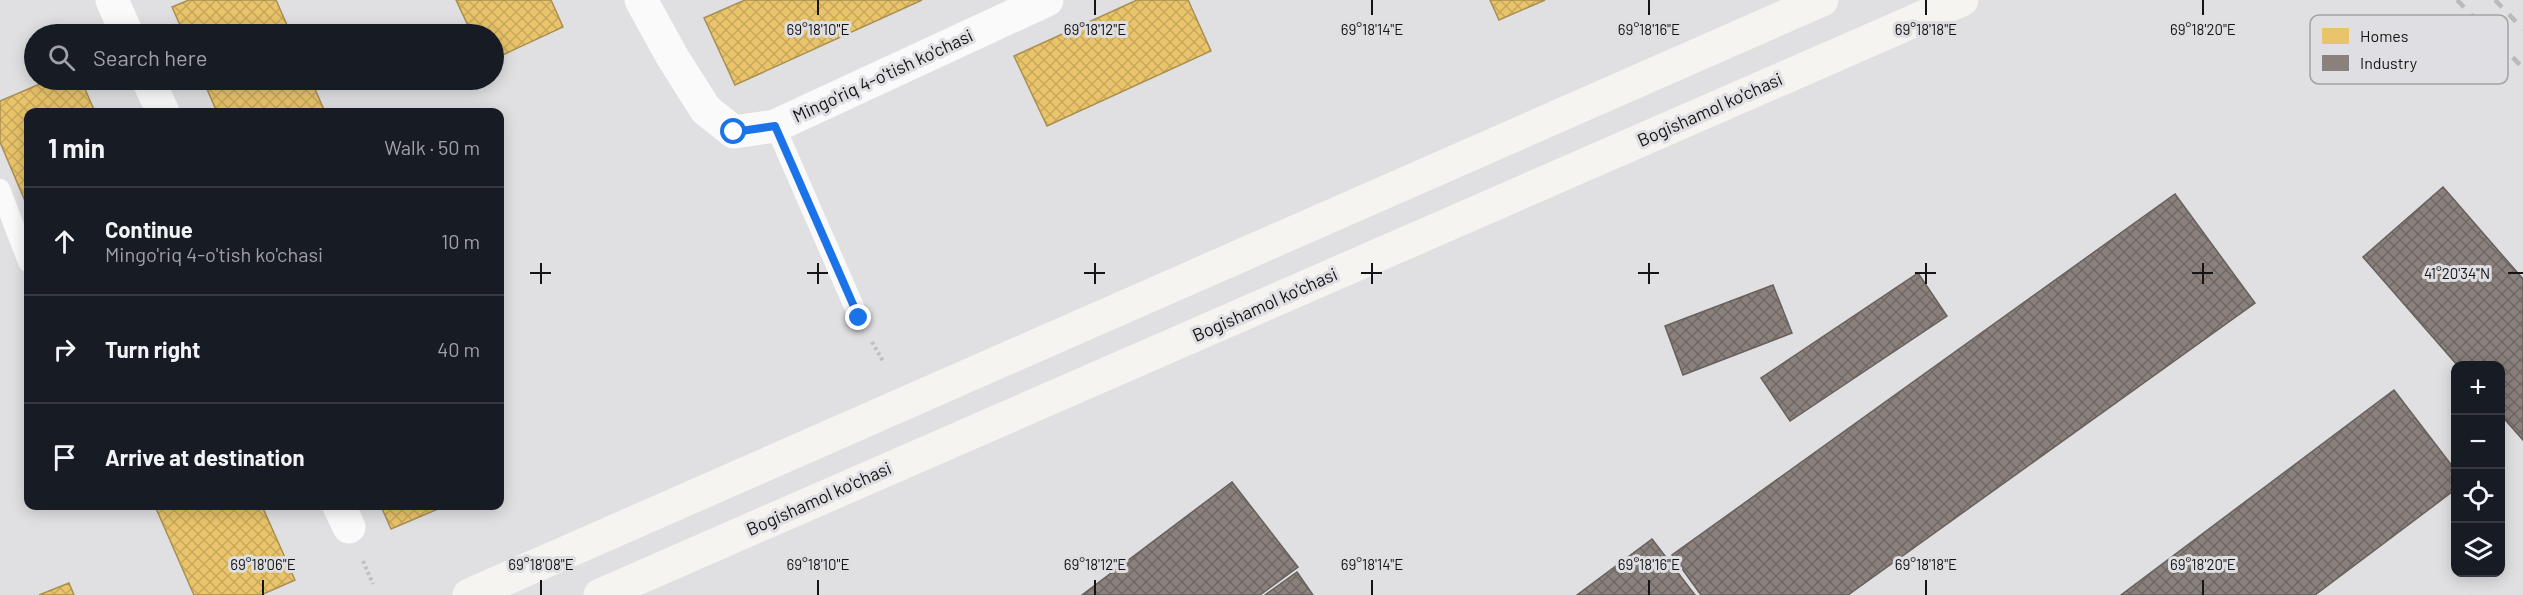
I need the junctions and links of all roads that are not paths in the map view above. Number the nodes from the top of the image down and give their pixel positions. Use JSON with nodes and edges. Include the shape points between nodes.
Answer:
{"nodes":[{"id":1,"x":112,"y":0,"type":"edge"},
{"id":2,"x":641,"y":0,"type":"edge"},
{"id":3,"x":1047,"y":0,"type":"edge"},
{"id":4,"x":1822,"y":0,"type":"edge"},
{"id":5,"x":1962,"y":0,"type":"edge"},
{"id":6,"x":123,"y":24,"type":"edge"},
{"id":7,"x":153,"y":90,"type":"edge"},
{"id":8,"x":161,"y":108,"type":"edge"},
{"id":9,"x":775,"y":126,"type":"junction"},
{"id":10,"x":0,"y":189,"type":"edge"},
{"id":11,"x":24,"y":251,"type":"edge"},
{"id":12,"x":859,"y":318,"type":"dead end"},
{"id":13,"x":469,"y":595,"type":"edge"},
{"id":14,"x":600,"y":595,"type":"edge"}],
"edges":[{"from":1,"to":6,"type":"street"},
{"from":2,"to":9,"type":"street","name":"Mingo'riq 4-o'tish ko'chasi","via":[[706,110],[734,132]]},
{"from":3,"to":9,"type":"street","name":"Mingo'riq 4-o'tish ko'chasi"},
{"from":4,"to":13,"type":"main road"},
{"from":5,"to":14,"type":"main road","name":"Bogishamol ko'chasi"},
{"from":7,"to":8,"type":"street"},
{"from":9,"to":12,"type":"lane"},
{"from":10,"to":11,"type":"lane"}]}
